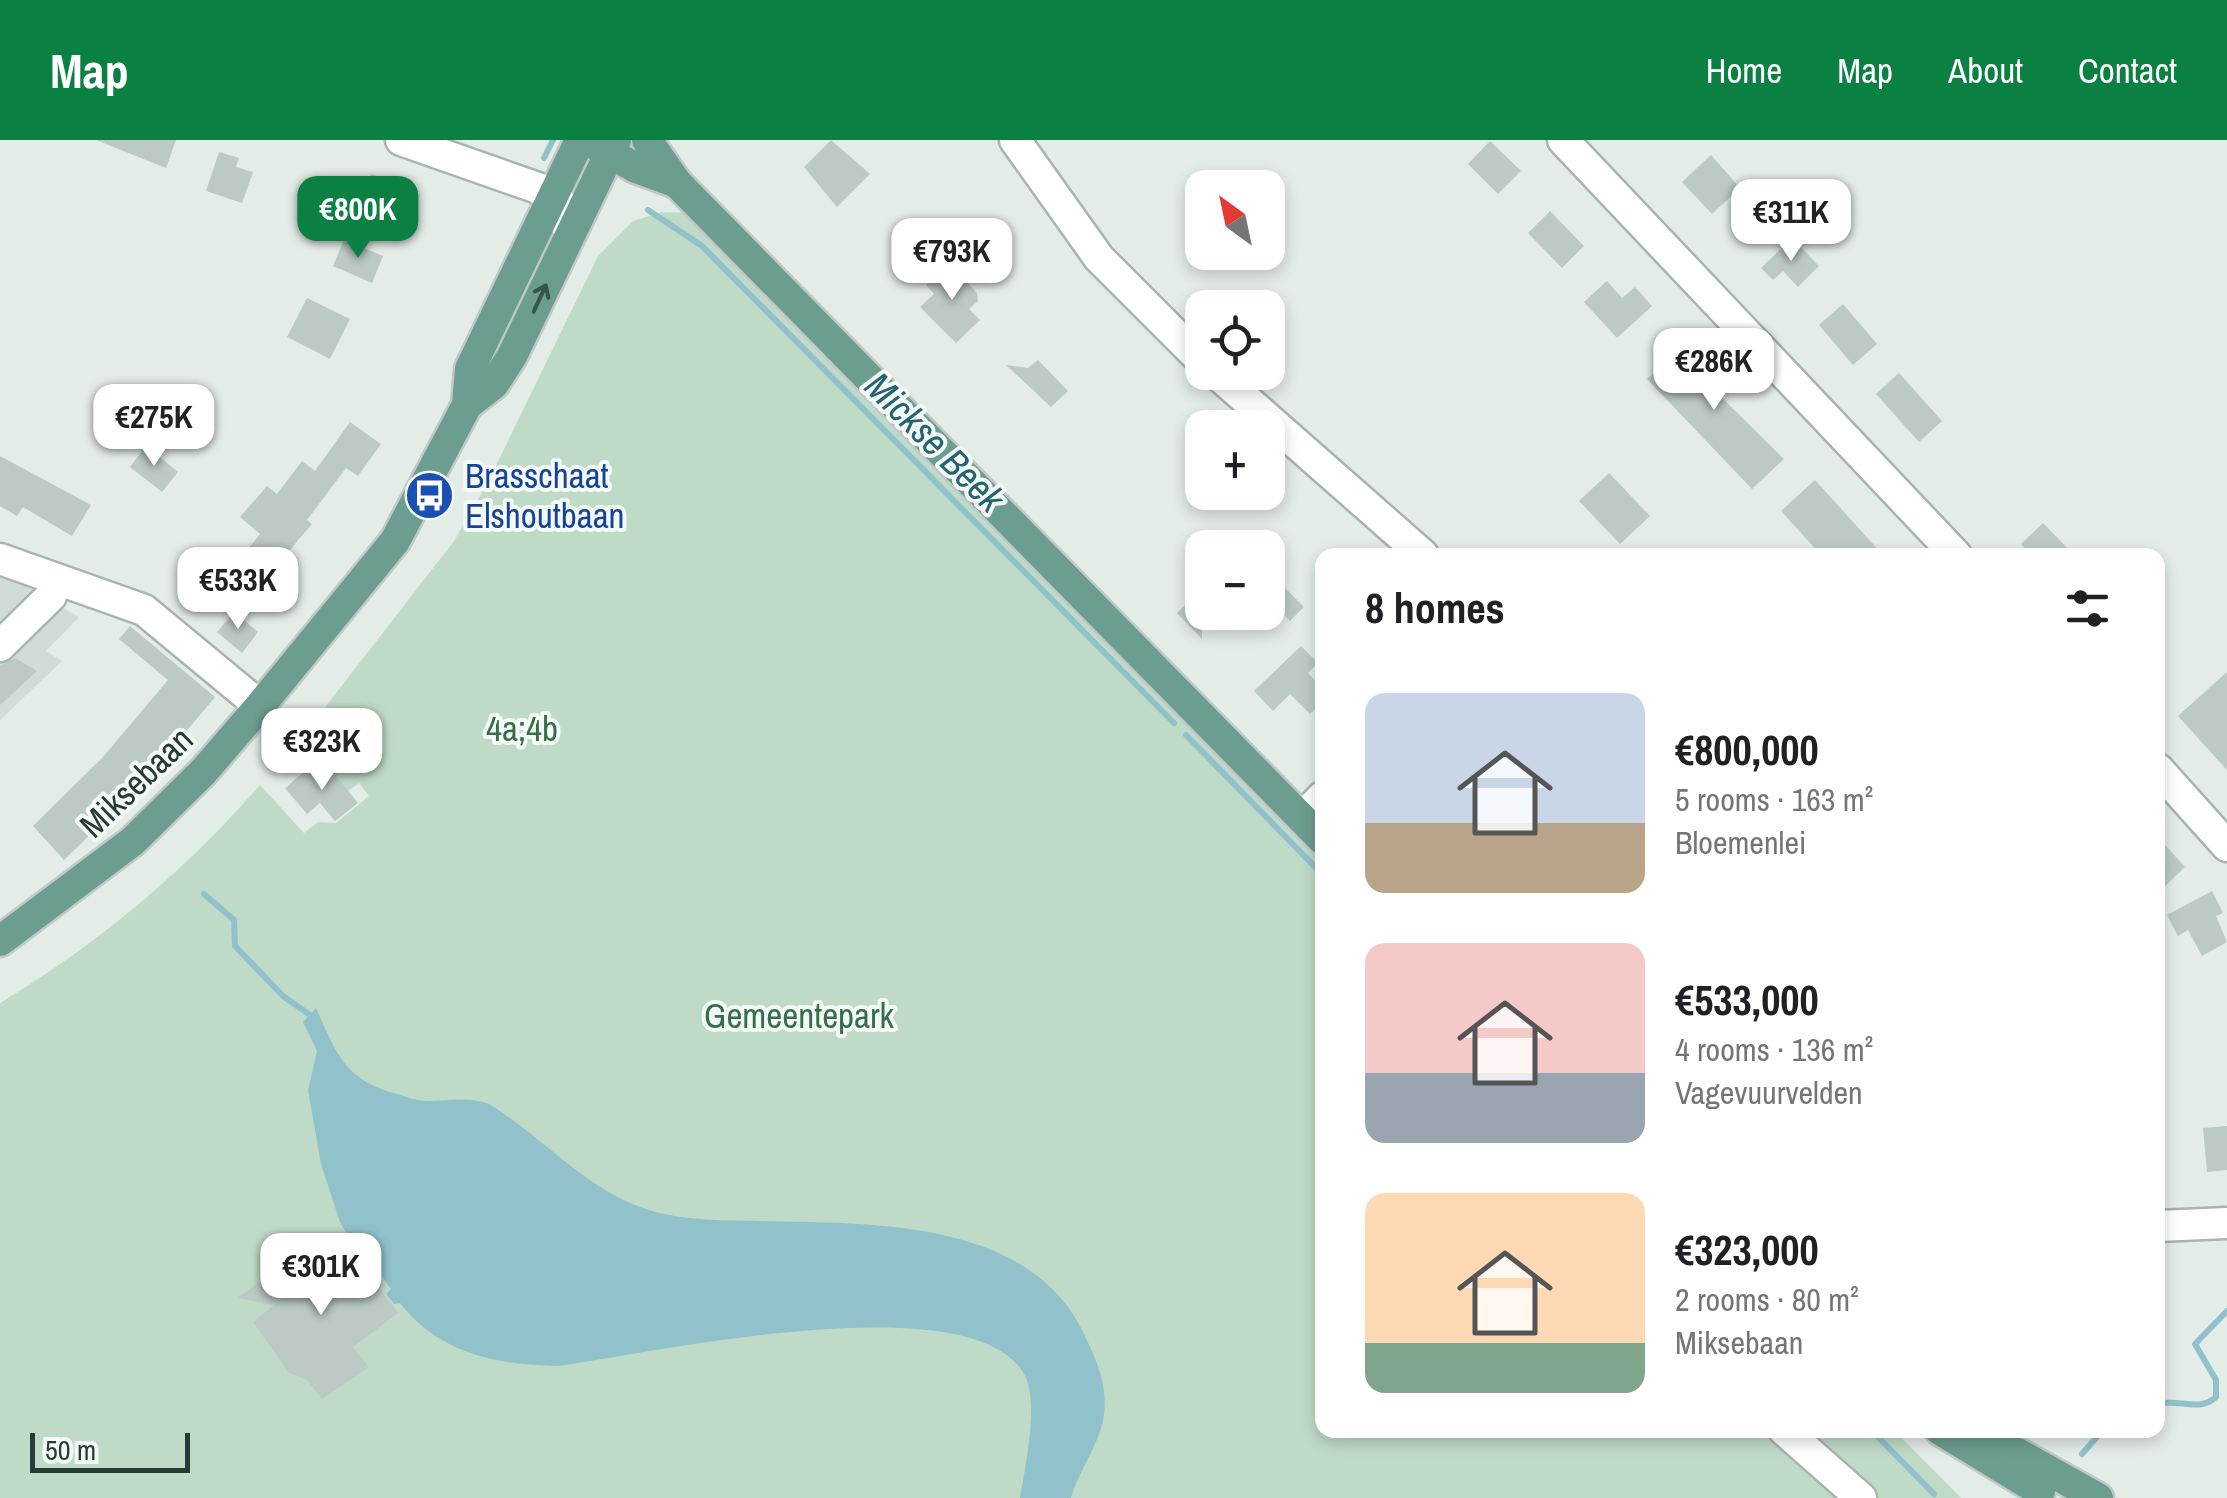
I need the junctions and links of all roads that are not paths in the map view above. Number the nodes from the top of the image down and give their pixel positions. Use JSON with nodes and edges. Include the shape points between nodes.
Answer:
{"nodes":[{"id":1,"x":400,"y":140,"type":"edge"},
{"id":2,"x":647,"y":140,"type":"edge"},
{"id":3,"x":1014,"y":140,"type":"edge"},
{"id":4,"x":1564,"y":140,"type":"edge"},
{"id":5,"x":598,"y":143,"type":"edge"},
{"id":6,"x":677,"y":183,"type":"junction"},
{"id":7,"x":552,"y":193,"type":"junction"},
{"id":8,"x":570,"y":235,"type":"junction"},
{"id":9,"x":1185,"y":343,"type":"edge"},
{"id":10,"x":482,"y":377,"type":"junction"},
{"id":11,"x":1235,"y":390,"type":"edge"},
{"id":12,"x":1415,"y":548,"type":"edge"},
{"id":13,"x":1949,"y":548,"type":"edge"},
{"id":14,"x":0,"y":559,"type":"edge"},
{"id":15,"x":63,"y":590,"type":"junction"},
{"id":16,"x":16,"y":614,"type":"dead end"},
{"id":17,"x":0,"y":646,"type":"edge"},
{"id":18,"x":260,"y":706,"type":"junction"},
{"id":19,"x":2165,"y":776,"type":"edge"},
{"id":20,"x":1315,"y":818,"type":"edge"},
{"id":21,"x":2227,"y":846,"type":"edge"},
{"id":22,"x":0,"y":941,"type":"edge"},
{"id":23,"x":2227,"y":1222,"type":"edge"},
{"id":24,"x":2165,"y":1226,"type":"edge"},
{"id":25,"x":1793,"y":1438,"type":"edge"},
{"id":26,"x":1952,"y":1438,"type":"edge"},
{"id":27,"x":1990,"y":1438,"type":"edge"},
{"id":28,"x":2007,"y":1473,"type":"junction"},
{"id":29,"x":1861,"y":1498,"type":"edge"},
{"id":30,"x":2030,"y":1498,"type":"edge"},
{"id":31,"x":2053,"y":1498,"type":"edge"},
{"id":32,"x":2098,"y":1498,"type":"edge"}],
"edges":[{"from":1,"to":7,"type":"street"},
{"from":2,"to":6,"type":"main road"},
{"from":3,"to":9,"type":"street","via":[[1100,258]]},
{"from":4,"to":13,"type":"street"},
{"from":5,"to":6,"type":"main road","via":[[636,168]]},
{"from":5,"to":7,"type":"main road","name":"Miksebaan"},
{"from":5,"to":8,"type":"main road","name":"Miksebaan"},
{"from":6,"to":20,"type":"main road"},
{"from":7,"to":8,"type":"street"},
{"from":7,"to":10,"type":"main road","name":"Miksebaan"},
{"from":10,"to":8,"type":"main road","name":"Miksebaan","one_way":true,"via":[[525,332]]},
{"from":10,"to":18,"type":"main road","name":"Miksebaan","via":[[394,541]]},
{"from":11,"to":12,"type":"street"},
{"from":14,"to":15,"type":"street"},
{"from":15,"to":16,"type":"street"},
{"from":15,"to":17,"type":"street"},
{"from":15,"to":18,"type":"street","via":[[144,610]]},
{"from":18,"to":22,"type":"main road","name":"Miksebaan","via":[[133,842]]},
{"from":19,"to":21,"type":"street"},
{"from":23,"to":24,"type":"street"},
{"from":25,"to":29,"type":"street"},
{"from":26,"to":28,"type":"main road"},
{"from":27,"to":32,"type":"main road"},
{"from":28,"to":30,"type":"street"},
{"from":28,"to":31,"type":"main road"}]}
